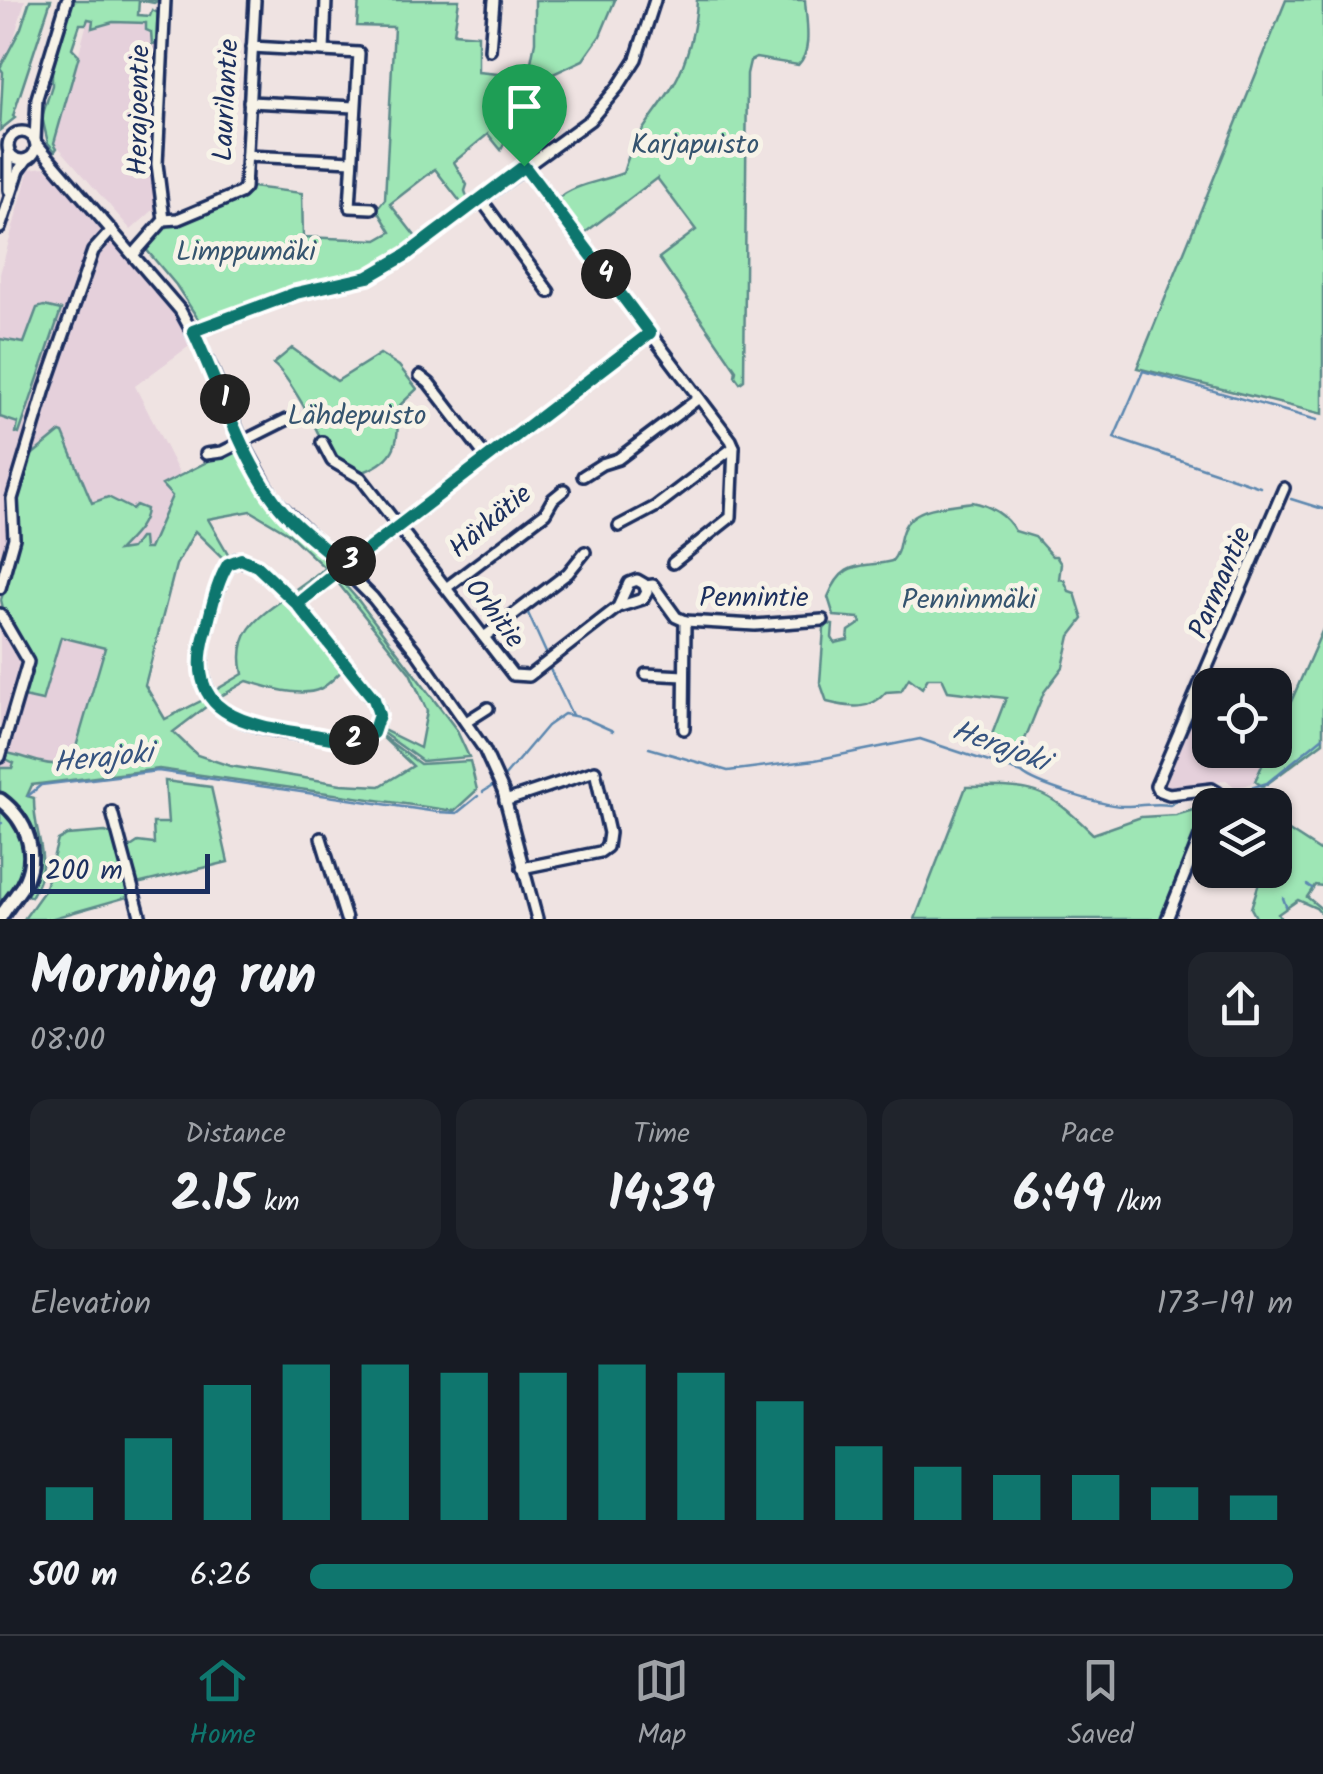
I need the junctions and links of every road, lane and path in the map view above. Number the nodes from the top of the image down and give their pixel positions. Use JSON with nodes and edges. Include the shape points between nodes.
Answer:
{"nodes":[{"id":1,"x":67,"y":0,"type":"edge"},
{"id":2,"x":165,"y":0,"type":"edge"},
{"id":3,"x":255,"y":0,"type":"edge"},
{"id":4,"x":326,"y":0,"type":"edge"},
{"id":5,"x":494,"y":0,"type":"edge"},
{"id":6,"x":655,"y":0,"type":"edge"},
{"id":7,"x":252,"y":47,"type":"junction"},
{"id":8,"x":490,"y":50,"type":"dead end"},
{"id":9,"x":324,"y":51,"type":"junction"},
{"id":10,"x":37,"y":98,"type":"junction"},
{"id":11,"x":249,"y":102,"type":"junction"},
{"id":12,"x":355,"y":107,"type":"junction"},
{"id":13,"x":15,"y":134,"type":"junction"},
{"id":14,"x":0,"y":136,"type":"edge"},
{"id":15,"x":36,"y":142,"type":"junction"},
{"id":16,"x":6,"y":148,"type":"edge"},
{"id":17,"x":246,"y":156,"type":"junction"},
{"id":18,"x":28,"y":159,"type":"junction"},
{"id":19,"x":352,"y":161,"type":"junction"},
{"id":20,"x":51,"y":164,"type":"junction"},
{"id":21,"x":524,"y":166,"type":"junction"},
{"id":22,"x":8,"y":198,"type":"junction"},
{"id":23,"x":480,"y":198,"type":"junction"},
{"id":24,"x":372,"y":208,"type":"dead end"},
{"id":25,"x":164,"y":220,"type":"junction"},
{"id":26,"x":0,"y":228,"type":"edge"},
{"id":27,"x":112,"y":230,"type":"junction"},
{"id":28,"x":134,"y":254,"type":"junction"},
{"id":29,"x":550,"y":292,"type":"dead end"},
{"id":30,"x":193,"y":331,"type":"junction"},
{"id":31,"x":650,"y":333,"type":"junction"},
{"id":32,"x":420,"y":376,"type":"dead end"},
{"id":33,"x":699,"y":398,"type":"junction"},
{"id":34,"x":286,"y":420,"type":"dead end"},
{"id":35,"x":242,"y":442,"type":"junction"},
{"id":36,"x":322,"y":442,"type":"dead end"},
{"id":37,"x":734,"y":448,"type":"junction"},
{"id":38,"x":206,"y":454,"type":"dead end"},
{"id":39,"x":486,"y":457,"type":"junction"},
{"id":40,"x":582,"y":476,"type":"dead end"},
{"id":41,"x":1284,"y":488,"type":"dead end"},
{"id":42,"x":564,"y":490,"type":"dead end"},
{"id":43,"x":0,"y":497,"type":"edge"},
{"id":44,"x":12,"y":499,"type":"junction"},
{"id":45,"x":398,"y":524,"type":"junction"},
{"id":46,"x":620,"y":526,"type":"dead end"},
{"id":47,"x":585,"y":552,"type":"dead end"},
{"id":48,"x":673,"y":563,"type":"dead end"},
{"id":49,"x":344,"y":566,"type":"junction"},
{"id":50,"x":646,"y":586,"type":"junction"},
{"id":51,"x":0,"y":588,"type":"edge"},
{"id":52,"x":446,"y":588,"type":"junction"},
{"id":53,"x":297,"y":604,"type":"junction"},
{"id":54,"x":618,"y":608,"type":"junction"},
{"id":55,"x":0,"y":614,"type":"edge"},
{"id":56,"x":824,"y":620,"type":"dead end"},
{"id":57,"x":685,"y":621,"type":"junction"},
{"id":58,"x":484,"y":637,"type":"junction"},
{"id":59,"x":646,"y":674,"type":"dead end"},
{"id":60,"x":684,"y":676,"type":"junction"},
{"id":61,"x":488,"y":708,"type":"dead end"},
{"id":62,"x":466,"y":722,"type":"junction"},
{"id":63,"x":684,"y":729,"type":"dead end"},
{"id":64,"x":3,"y":761,"type":"edge"},
{"id":65,"x":1192,"y":789,"type":"edge"},
{"id":66,"x":0,"y":800,"type":"edge"},
{"id":67,"x":505,"y":801,"type":"junction"},
{"id":68,"x":112,"y":812,"type":"dead end"},
{"id":69,"x":322,"y":838,"type":"dead end"},
{"id":70,"x":1192,"y":857,"type":"edge"},
{"id":71,"x":522,"y":868,"type":"junction"},
{"id":72,"x":3,"y":906,"type":"edge"},
{"id":73,"x":0,"y":918,"type":"edge"},
{"id":74,"x":141,"y":919,"type":"edge"},
{"id":75,"x":346,"y":919,"type":"edge"},
{"id":76,"x":537,"y":919,"type":"edge"},
{"id":77,"x":1167,"y":919,"type":"edge"}],
"edges":[{"from":1,"to":10,"type":"street"},
{"from":2,"to":25,"type":"street","name":"Herajoentie","via":[[157,164]]},
{"from":3,"to":7,"type":"street","name":"Laurilantie"},
{"from":4,"to":9,"type":"street"},
{"from":5,"to":8,"type":"street"},
{"from":6,"to":21,"type":"street","via":[[636,59],[618,88],[590,120]]},
{"from":7,"to":9,"type":"street"},
{"from":7,"to":11,"type":"street","name":"Laurilantie"},
{"from":9,"to":12,"type":"street","via":[[359,52]]},
{"from":10,"to":13,"type":"street"},
{"from":10,"to":15,"type":"street"},
{"from":11,"to":12,"type":"street"},
{"from":11,"to":17,"type":"street","name":"Laurilantie"},
{"from":12,"to":19,"type":"street"},
{"from":13,"to":14,"type":"street"},
{"from":13,"to":15,"type":"street","via":[[30,134]]},
{"from":13,"to":16,"type":"street"},
{"from":15,"to":18,"type":"street"},
{"from":15,"to":20,"type":"street"},
{"from":16,"to":18,"type":"street"},
{"from":16,"to":22,"type":"street"},
{"from":17,"to":19,"type":"street"},
{"from":17,"to":25,"type":"street","name":"Laurilantie","via":[[240,193]]},
{"from":18,"to":20,"type":"street"},
{"from":18,"to":22,"type":"street"},
{"from":19,"to":24,"type":"street","via":[[350,207]]},
{"from":20,"to":27,"type":"street"},
{"from":21,"to":23,"type":"street"},
{"from":21,"to":31,"type":"street"},
{"from":22,"to":26,"type":"street"},
{"from":23,"to":29,"type":"street"},
{"from":23,"to":30,"type":"street","via":[[368,277],[296,293]]},
{"from":25,"to":28,"type":"street"},
{"from":27,"to":28,"type":"street"},
{"from":27,"to":44,"type":"street","via":[[93,250]]},
{"from":28,"to":30,"type":"street"},
{"from":30,"to":35,"type":"street"},
{"from":31,"to":33,"type":"street"},
{"from":31,"to":39,"type":"street"},
{"from":32,"to":39,"type":"street"},
{"from":33,"to":37,"type":"street"},
{"from":33,"to":40,"type":"street"},
{"from":34,"to":35,"type":"street"},
{"from":35,"to":38,"type":"street"},
{"from":35,"to":49,"type":"street","via":[[282,510]]},
{"from":36,"to":45,"type":"street","name":"Orhitie","via":[[332,461],[361,478]]},
{"from":37,"to":46,"type":"street"},
{"from":37,"to":48,"type":"street","via":[[731,517]]},
{"from":39,"to":45,"type":"street"},
{"from":41,"to":65,"type":"street","name":"Parmantie","via":[[1156,786],[1169,794]]},
{"from":42,"to":52,"type":"street","name":"Härkätie","via":[[545,513]]},
{"from":43,"to":44,"type":"street"},
{"from":44,"to":51,"type":"street","via":[[14,538]]},
{"from":45,"to":49,"type":"street"},
{"from":45,"to":52,"type":"street","name":"Orhitie"},
{"from":47,"to":58,"type":"street","via":[[568,573]]},
{"from":49,"to":53,"type":"street"},
{"from":49,"to":62,"type":"street"},
{"from":50,"to":54,"type":"street","name":"Orhitie","via":[[643,600]]},
{"from":50,"to":54,"type":"street","name":"Orhitie","via":[[629,583]]},
{"from":50,"to":57,"type":"street","via":[[653,585]]},
{"from":52,"to":58,"type":"street","name":"Orhitie"},
{"from":53,"to":53,"type":"street","via":[[252,562],[228,564],[200,653],[208,694],[247,723],[366,738],[377,725],[376,702]]},
{"from":54,"to":58,"type":"street","name":"Orhitie","via":[[525,678],[510,672]]},
{"from":55,"to":64,"type":"street","via":[[28,668]]},
{"from":56,"to":57,"type":"street","name":"Pennintie"},
{"from":57,"to":60,"type":"street"},
{"from":59,"to":60,"type":"street"},
{"from":60,"to":63,"type":"street"},
{"from":61,"to":62,"type":"street"},
{"from":62,"to":67,"type":"street"},
{"from":66,"to":72,"type":"main road","via":[[20,820],[30,847],[25,880]]},
{"from":67,"to":71,"type":"street"},
{"from":67,"to":71,"type":"street","via":[[595,771],[607,847]]},
{"from":68,"to":74,"type":"street"},
{"from":69,"to":75,"type":"street"},
{"from":70,"to":77,"type":"street"},
{"from":71,"to":76,"type":"street"},
{"from":72,"to":73,"type":"main road"}]}
